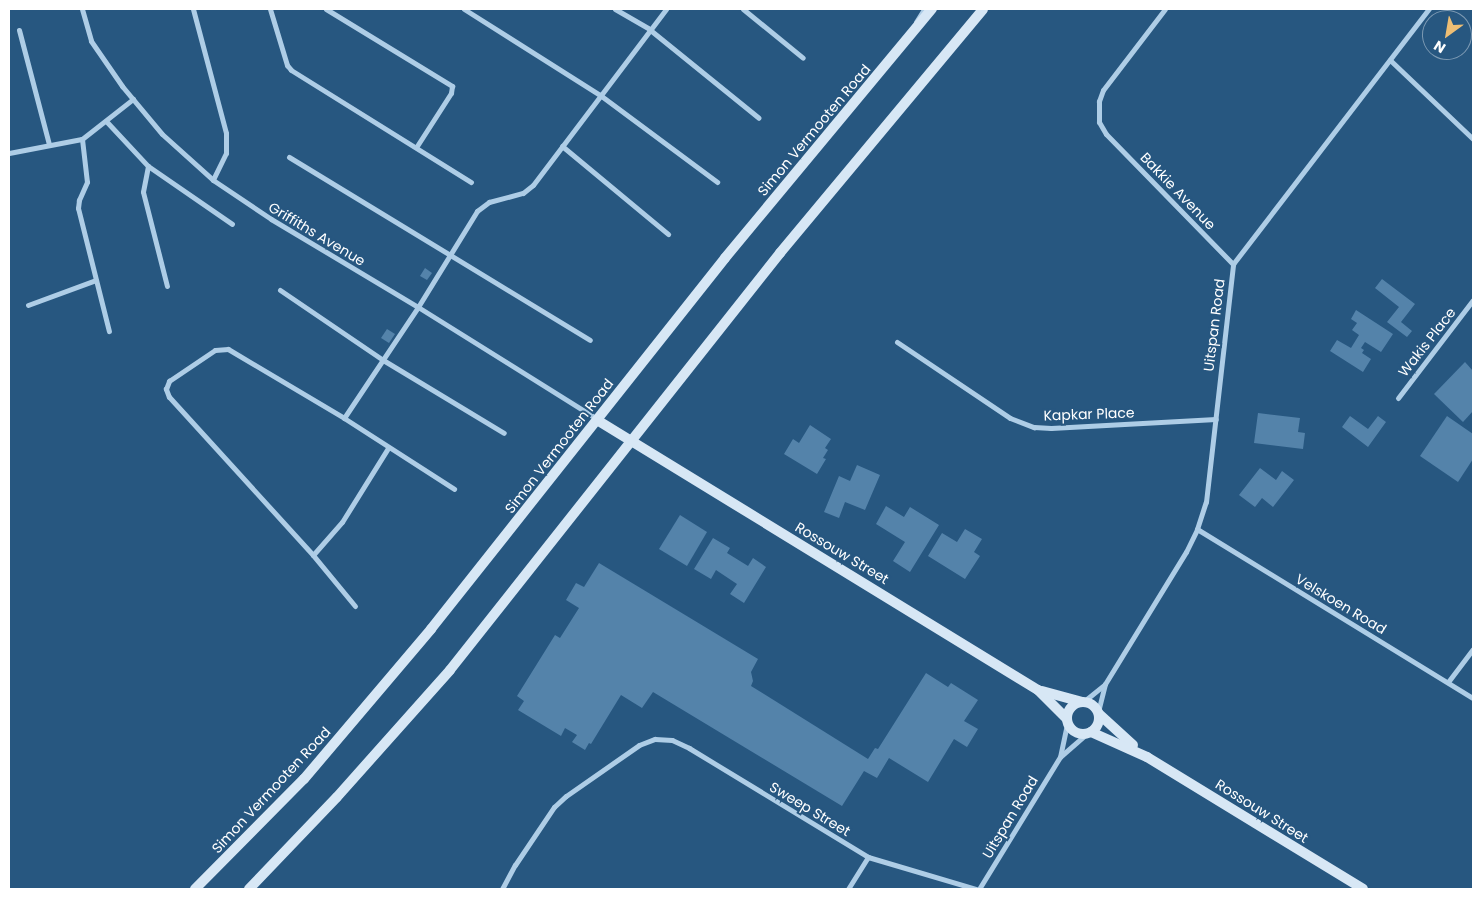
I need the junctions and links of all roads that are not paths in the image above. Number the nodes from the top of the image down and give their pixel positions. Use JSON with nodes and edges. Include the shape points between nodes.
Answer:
{"nodes":[{"id":1,"x":82,"y":9,"type":"edge"},
{"id":2,"x":193,"y":9,"type":"edge"},
{"id":3,"x":270,"y":9,"type":"edge"},
{"id":4,"x":326,"y":9,"type":"edge"},
{"id":5,"x":464,"y":9,"type":"edge"},
{"id":6,"x":615,"y":9,"type":"edge"},
{"id":7,"x":666,"y":9,"type":"edge"},
{"id":8,"x":743,"y":9,"type":"edge"},
{"id":9,"x":924,"y":9,"type":"edge"},
{"id":10,"x":932,"y":9,"type":"edge"},
{"id":11,"x":983,"y":9,"type":"edge"},
{"id":12,"x":1165,"y":9,"type":"edge"},
{"id":13,"x":1429,"y":9,"type":"edge"},
{"id":14,"x":649,"y":29,"type":"junction"},
{"id":15,"x":19,"y":30,"type":"dead end"},
{"id":16,"x":903,"y":44,"type":"junction"},
{"id":17,"x":803,"y":58,"type":"dead end"},
{"id":18,"x":1390,"y":60,"type":"junction"},
{"id":19,"x":600,"y":95,"type":"junction"},
{"id":20,"x":133,"y":99,"type":"junction"},
{"id":21,"x":759,"y":118,"type":"dead end"},
{"id":22,"x":106,"y":121,"type":"junction"},
{"id":23,"x":82,"y":139,"type":"junction"},
{"id":24,"x":1473,"y":139,"type":"edge"},
{"id":25,"x":49,"y":144,"type":"junction"},
{"id":26,"x":417,"y":146,"type":"junction"},
{"id":27,"x":562,"y":146,"type":"junction"},
{"id":28,"x":9,"y":153,"type":"edge"},
{"id":29,"x":289,"y":157,"type":"dead end"},
{"id":30,"x":148,"y":166,"type":"junction"},
{"id":31,"x":213,"y":180,"type":"junction"},
{"id":32,"x":472,"y":182,"type":"dead end"},
{"id":33,"x":718,"y":182,"type":"dead end"},
{"id":34,"x":232,"y":224,"type":"dead end"},
{"id":35,"x":668,"y":234,"type":"dead end"},
{"id":36,"x":449,"y":255,"type":"junction"},
{"id":37,"x":1233,"y":264,"type":"junction"},
{"id":38,"x":96,"y":280,"type":"junction"},
{"id":39,"x":167,"y":286,"type":"dead end"},
{"id":40,"x":280,"y":290,"type":"dead end"},
{"id":41,"x":1473,"y":300,"type":"edge"},
{"id":42,"x":28,"y":305,"type":"dead end"},
{"id":43,"x":418,"y":307,"type":"junction"},
{"id":44,"x":110,"y":331,"type":"dead end"},
{"id":45,"x":590,"y":340,"type":"dead end"},
{"id":46,"x":897,"y":342,"type":"dead end"},
{"id":47,"x":383,"y":360,"type":"junction"},
{"id":48,"x":1398,"y":398,"type":"dead end"},
{"id":49,"x":344,"y":418,"type":"junction"},
{"id":50,"x":1216,"y":419,"type":"junction"},
{"id":51,"x":597,"y":420,"type":"junction"},
{"id":52,"x":504,"y":433,"type":"dead end"},
{"id":53,"x":631,"y":441,"type":"junction"},
{"id":54,"x":388,"y":448,"type":"junction"},
{"id":55,"x":454,"y":488,"type":"dead end"},
{"id":56,"x":1197,"y":529,"type":"junction"},
{"id":57,"x":313,"y":555,"type":"junction"},
{"id":58,"x":354,"y":606,"type":"dead end"},
{"id":59,"x":1473,"y":649,"type":"edge"},
{"id":60,"x":1448,"y":682,"type":"junction"},
{"id":61,"x":1105,"y":684,"type":"junction"},
{"id":62,"x":1038,"y":690,"type":"junction"},
{"id":63,"x":1473,"y":698,"type":"edge"},
{"id":64,"x":1082,"y":702,"type":"junction"},
{"id":65,"x":1098,"y":713,"type":"junction"},
{"id":66,"x":1067,"y":720,"type":"junction"},
{"id":67,"x":1089,"y":733,"type":"junction"},
{"id":68,"x":1060,"y":757,"type":"junction"},
{"id":69,"x":1147,"y":757,"type":"junction"},
{"id":70,"x":868,"y":857,"type":"junction"},
{"id":71,"x":195,"y":889,"type":"edge"},
{"id":72,"x":249,"y":889,"type":"edge"},
{"id":73,"x":502,"y":889,"type":"edge"},
{"id":74,"x":848,"y":889,"type":"edge"},
{"id":75,"x":978,"y":889,"type":"edge"},
{"id":76,"x":1363,"y":889,"type":"edge"}],
"edges":[{"from":1,"to":20,"type":"street","name":"Griffiths Avenue","via":[[96,50]]},
{"from":2,"to":31,"type":"street","via":[[226,133],[226,153]]},
{"from":3,"to":26,"type":"street","via":[[291,70]]},
{"from":4,"to":26,"type":"street","via":[[452,86],[451,93]]},
{"from":5,"to":19,"type":"street"},
{"from":6,"to":14,"type":"street"},
{"from":7,"to":14,"type":"street"},
{"from":8,"to":17,"type":"street"},
{"from":9,"to":16,"type":"street"},
{"from":10,"to":16,"type":"main road","name":"Simon Vermooten Road"},
{"from":11,"to":53,"type":"main road","via":[[780,253]]},
{"from":12,"to":37,"type":"street","name":"Bakkie Avenue","via":[[1103,90],[1099,122],[1106,134]]},
{"from":13,"to":18,"type":"street","name":"Uitspan Road"},
{"from":14,"to":19,"type":"street"},
{"from":14,"to":21,"type":"street"},
{"from":15,"to":25,"type":"street"},
{"from":16,"to":51,"type":"main road","name":"Simon Vermooten Road","via":[[725,258]]},
{"from":18,"to":24,"type":"street"},
{"from":18,"to":37,"type":"street","name":"Uitspan Road"},
{"from":19,"to":27,"type":"street"},
{"from":19,"to":33,"type":"street"},
{"from":20,"to":22,"type":"street"},
{"from":20,"to":31,"type":"street","name":"Griffiths Avenue","via":[[162,134]]},
{"from":22,"to":23,"type":"street"},
{"from":22,"to":30,"type":"street"},
{"from":23,"to":25,"type":"street"},
{"from":23,"to":38,"type":"street","via":[[88,182],[78,208]]},
{"from":25,"to":28,"type":"street"},
{"from":26,"to":32,"type":"street"},
{"from":27,"to":35,"type":"street"},
{"from":27,"to":36,"type":"street","via":[[533,185],[523,193],[489,202],[478,211]]},
{"from":29,"to":36,"type":"street"},
{"from":30,"to":34,"type":"street"},
{"from":30,"to":39,"type":"street","via":[[143,192]]},
{"from":31,"to":43,"type":"street","name":"Griffiths Avenue","via":[[271,219]]},
{"from":36,"to":43,"type":"street"},
{"from":36,"to":45,"type":"street"},
{"from":37,"to":50,"type":"street","name":"Uitspan Road"},
{"from":38,"to":42,"type":"street"},
{"from":38,"to":44,"type":"street"},
{"from":40,"to":47,"type":"street"},
{"from":41,"to":48,"type":"street","name":"Wakis Place"},
{"from":43,"to":47,"type":"street"},
{"from":43,"to":51,"type":"street","name":"Griffiths Avenue"},
{"from":46,"to":50,"type":"street","name":"Kapkar Place","via":[[1010,418],[1027,425],[1051,428]]},
{"from":47,"to":49,"type":"street"},
{"from":47,"to":52,"type":"street"},
{"from":49,"to":54,"type":"street"},
{"from":49,"to":57,"type":"street","via":[[228,349],[215,350],[166,384],[169,397]]},
{"from":50,"to":56,"type":"street","name":"Uitspan Road","via":[[1206,502]]},
{"from":51,"to":53,"type":"main road","name":"Rossouw Street"},
{"from":51,"to":71,"type":"main road","name":"Simon Vermooten Road","via":[[431,629],[304,779]]},
{"from":53,"to":62,"type":"main road","name":"Rossouw Street"},
{"from":53,"to":72,"type":"main road","via":[[450,670],[337,797]]},
{"from":54,"to":55,"type":"street"},
{"from":54,"to":57,"type":"street","via":[[342,522]]},
{"from":56,"to":60,"type":"street","name":"Velskoen Road"},
{"from":56,"to":61,"type":"street","name":"Uitspan Road"},
{"from":57,"to":58,"type":"street"},
{"from":59,"to":60,"type":"street"},
{"from":60,"to":63,"type":"street","name":"Velskoen Road"},
{"from":61,"to":64,"type":"street","name":"Uitspan Road"},
{"from":61,"to":65,"type":"street","name":"Uitspan Road"},
{"from":62,"to":64,"type":"main road","name":"Rossouw Street"},
{"from":62,"to":66,"type":"main road","name":"Rossouw Street"},
{"from":64,"to":65,"type":"main road","via":[[1092,704]]},
{"from":64,"to":66,"type":"main road","via":[[1073,705]]},
{"from":65,"to":67,"type":"main road","via":[[1098,724]]},
{"from":65,"to":69,"type":"main road","name":"Rossouw Street"},
{"from":66,"to":67,"type":"main road","via":[[1076,733]]},
{"from":66,"to":68,"type":"street","name":"Uitspan Road"},
{"from":67,"to":68,"type":"street","name":"Uitspan Road"},
{"from":67,"to":69,"type":"main road","name":"Rossouw Street"},
{"from":68,"to":75,"type":"street","name":"Uitspan Road"},
{"from":69,"to":76,"type":"main road","name":"Rossouw Street"},
{"from":70,"to":73,"type":"street","name":"Sweep Street","via":[[689,748],[672,740],[655,739],[639,745],[554,807]]},
{"from":70,"to":74,"type":"street"},
{"from":70,"to":75,"type":"street","name":"Sweep Street"}]}
